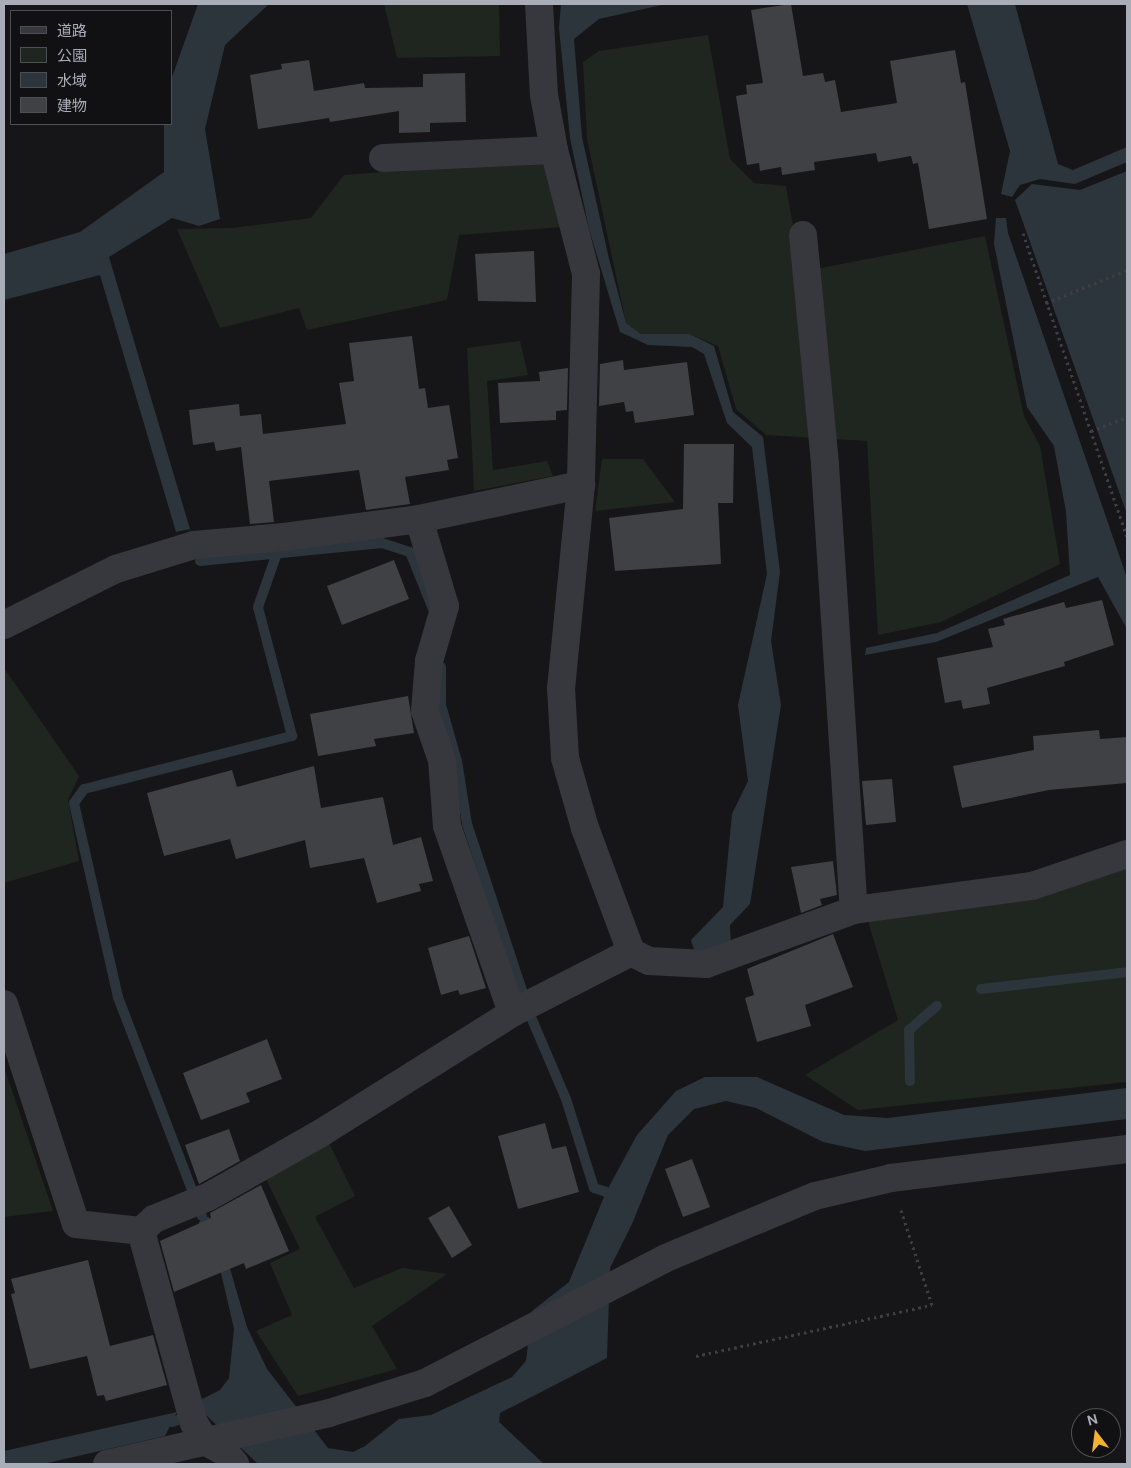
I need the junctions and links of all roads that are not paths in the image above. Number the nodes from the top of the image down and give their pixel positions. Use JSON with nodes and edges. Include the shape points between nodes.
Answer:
{"nodes":[{"id":1,"x":539,"y":4,"type":"edge"},
{"id":2,"x":554,"y":150,"type":"junction"},
{"id":3,"x":383,"y":158,"type":"dead end"},
{"id":4,"x":803,"y":235,"type":"dead end"},
{"id":5,"x":581,"y":485,"type":"junction"},
{"id":6,"x":419,"y":519,"type":"junction"},
{"id":7,"x":4,"y":625,"type":"edge"},
{"id":8,"x":1127,"y":854,"type":"edge"},
{"id":9,"x":854,"y":910,"type":"junction"},
{"id":10,"x":631,"y":952,"type":"junction"},
{"id":11,"x":4,"y":1004,"type":"edge"},
{"id":12,"x":522,"y":1008,"type":"junction"},
{"id":13,"x":1127,"y":1149,"type":"edge"},
{"id":14,"x":141,"y":1231,"type":"junction"},
{"id":15,"x":196,"y":1423,"type":"junction"},
{"id":16,"x":107,"y":1464,"type":"edge"},
{"id":17,"x":235,"y":1464,"type":"edge"}],
"edges":[{"from":1,"to":2,"type":"street","via":[[544,96]]},
{"from":2,"to":3,"type":"street"},
{"from":2,"to":5,"type":"street","via":[[586,274]]},
{"from":4,"to":9,"type":"street","via":[[825,465]]},
{"from":5,"to":6,"type":"street"},
{"from":5,"to":10,"type":"street","via":[[561,688],[565,758],[585,828]]},
{"from":6,"to":7,"type":"street","via":[[194,545],[116,569]]},
{"from":6,"to":12,"type":"street","via":[[445,606],[429,661],[425,711],[442,760],[447,826]]},
{"from":8,"to":9,"type":"street","via":[[1032,886]]},
{"from":9,"to":10,"type":"street","via":[[706,964],[649,962]]},
{"from":10,"to":12,"type":"street"},
{"from":11,"to":14,"type":"street","via":[[76,1224]]},
{"from":12,"to":14,"type":"street","via":[[321,1134],[198,1201],[154,1219]]},
{"from":13,"to":15,"type":"street","via":[[891,1178],[807,1200],[731,1229],[620,1282],[425,1383],[329,1413]]},
{"from":14,"to":15,"type":"street"},
{"from":15,"to":16,"type":"street"},
{"from":15,"to":17,"type":"street"}]}
